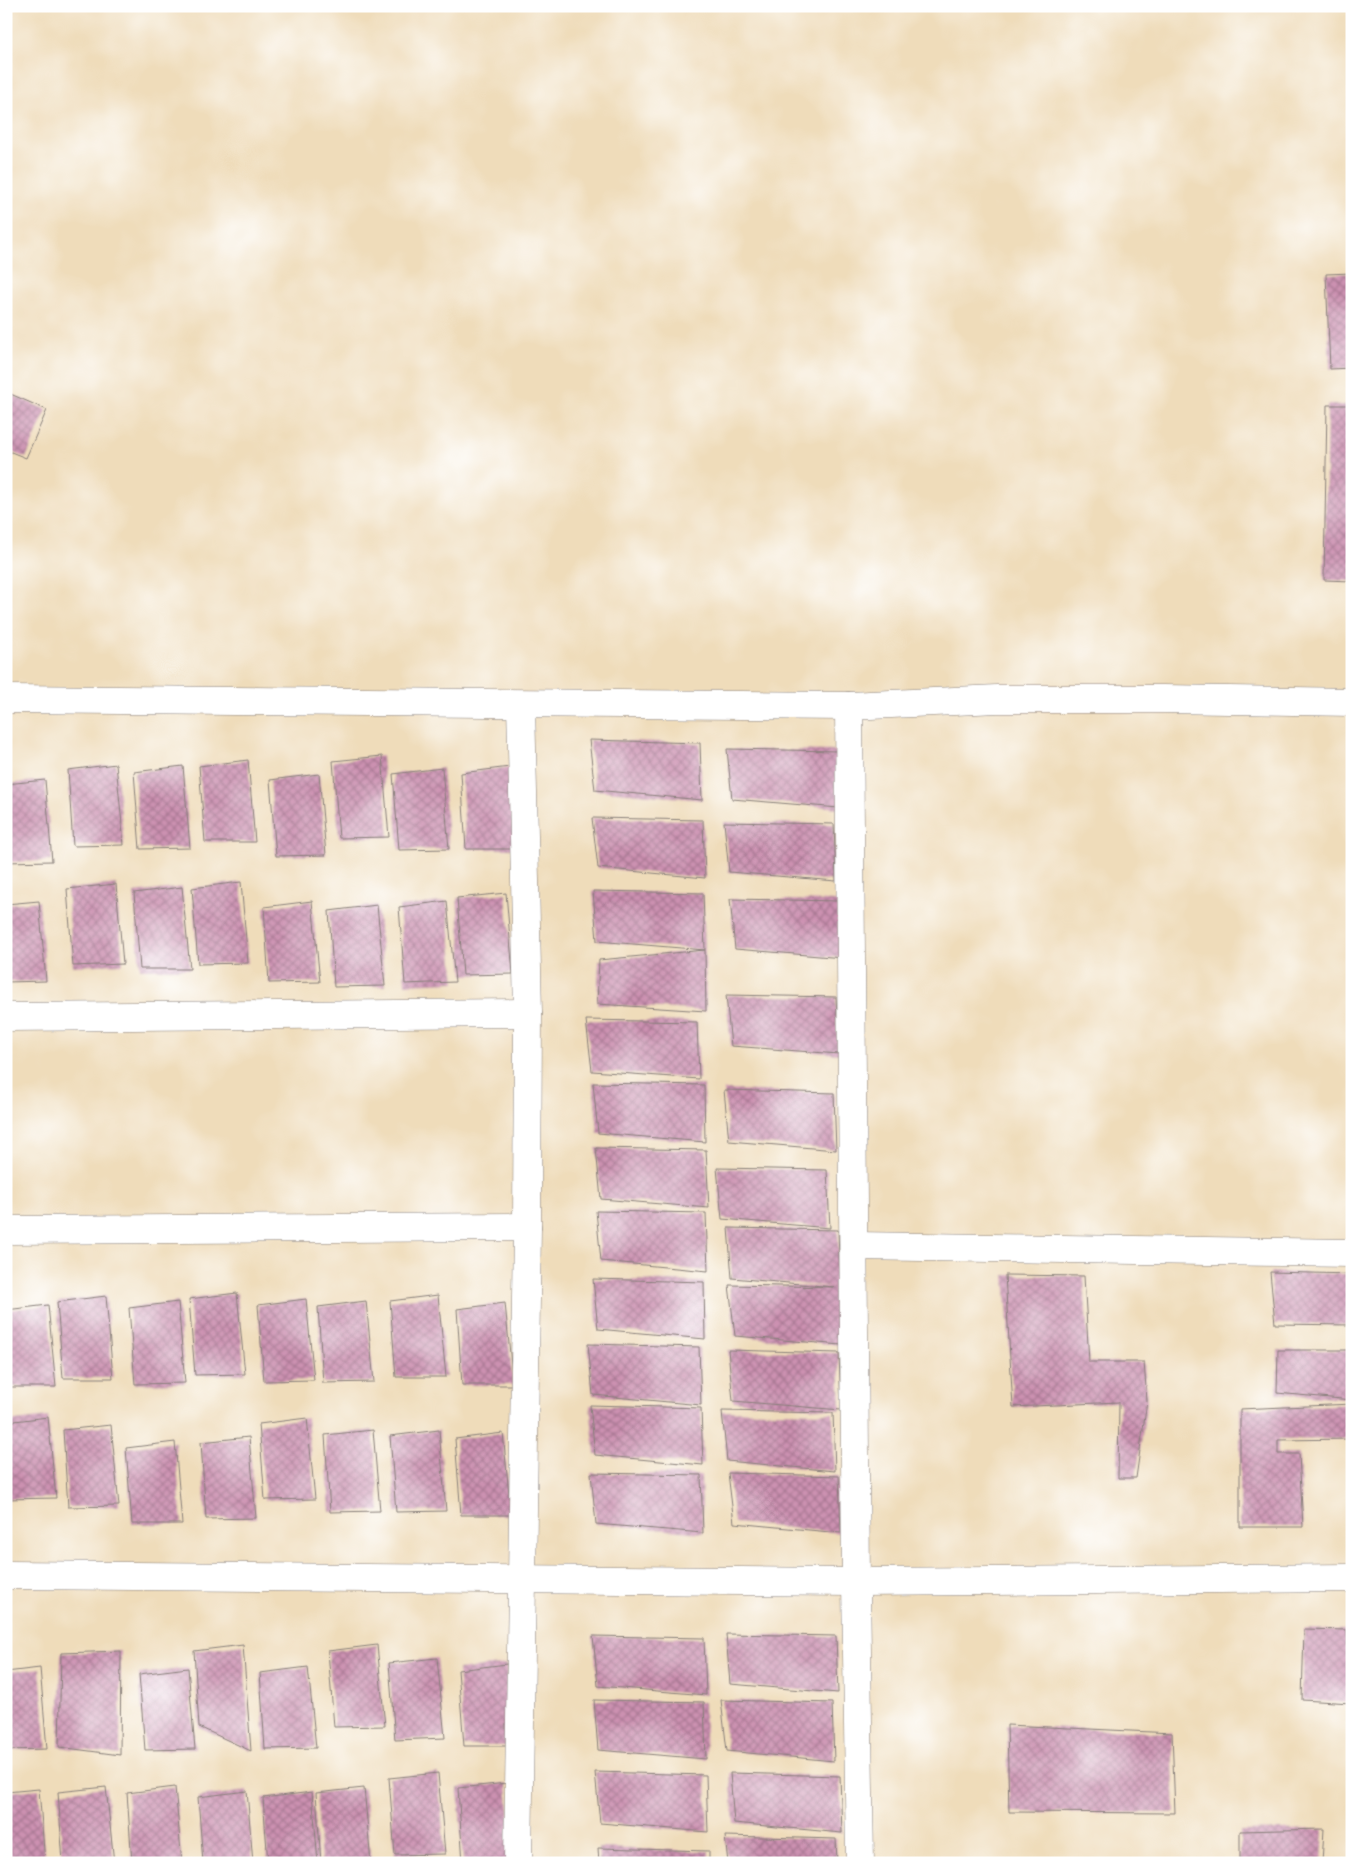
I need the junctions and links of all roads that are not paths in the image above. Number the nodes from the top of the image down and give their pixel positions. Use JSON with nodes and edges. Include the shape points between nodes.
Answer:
{"nodes":[{"id":1,"x":6,"y":699,"type":"edge"},
{"id":2,"x":1352,"y":702,"type":"edge"},
{"id":3,"x":521,"y":704,"type":"junction"},
{"id":4,"x":849,"y":706,"type":"junction"},
{"id":5,"x":528,"y":1013,"type":"junction"},
{"id":6,"x":6,"y":1017,"type":"edge"},
{"id":7,"x":527,"y":1227,"type":"junction"},
{"id":8,"x":6,"y":1230,"type":"edge"},
{"id":9,"x":854,"y":1246,"type":"junction"},
{"id":10,"x":1352,"y":1253,"type":"edge"},
{"id":11,"x":6,"y":1575,"type":"edge"},
{"id":12,"x":523,"y":1578,"type":"junction"},
{"id":13,"x":1352,"y":1578,"type":"edge"},
{"id":14,"x":856,"y":1582,"type":"junction"},
{"id":15,"x":518,"y":1863,"type":"edge"},
{"id":16,"x":860,"y":1863,"type":"edge"}],
"edges":[{"from":1,"to":3,"type":"street"},
{"from":2,"to":4,"type":"street","via":[[997,699]]},
{"from":3,"to":4,"type":"street"},
{"from":3,"to":5,"type":"street"},
{"from":4,"to":9,"type":"street"},
{"from":5,"to":6,"type":"street"},
{"from":5,"to":7,"type":"street"},
{"from":7,"to":8,"type":"street"},
{"from":7,"to":12,"type":"street"},
{"from":9,"to":10,"type":"street"},
{"from":9,"to":14,"type":"street"},
{"from":11,"to":12,"type":"street"},
{"from":12,"to":14,"type":"street"},
{"from":12,"to":15,"type":"street"},
{"from":13,"to":14,"type":"street"},
{"from":14,"to":16,"type":"street"}]}
